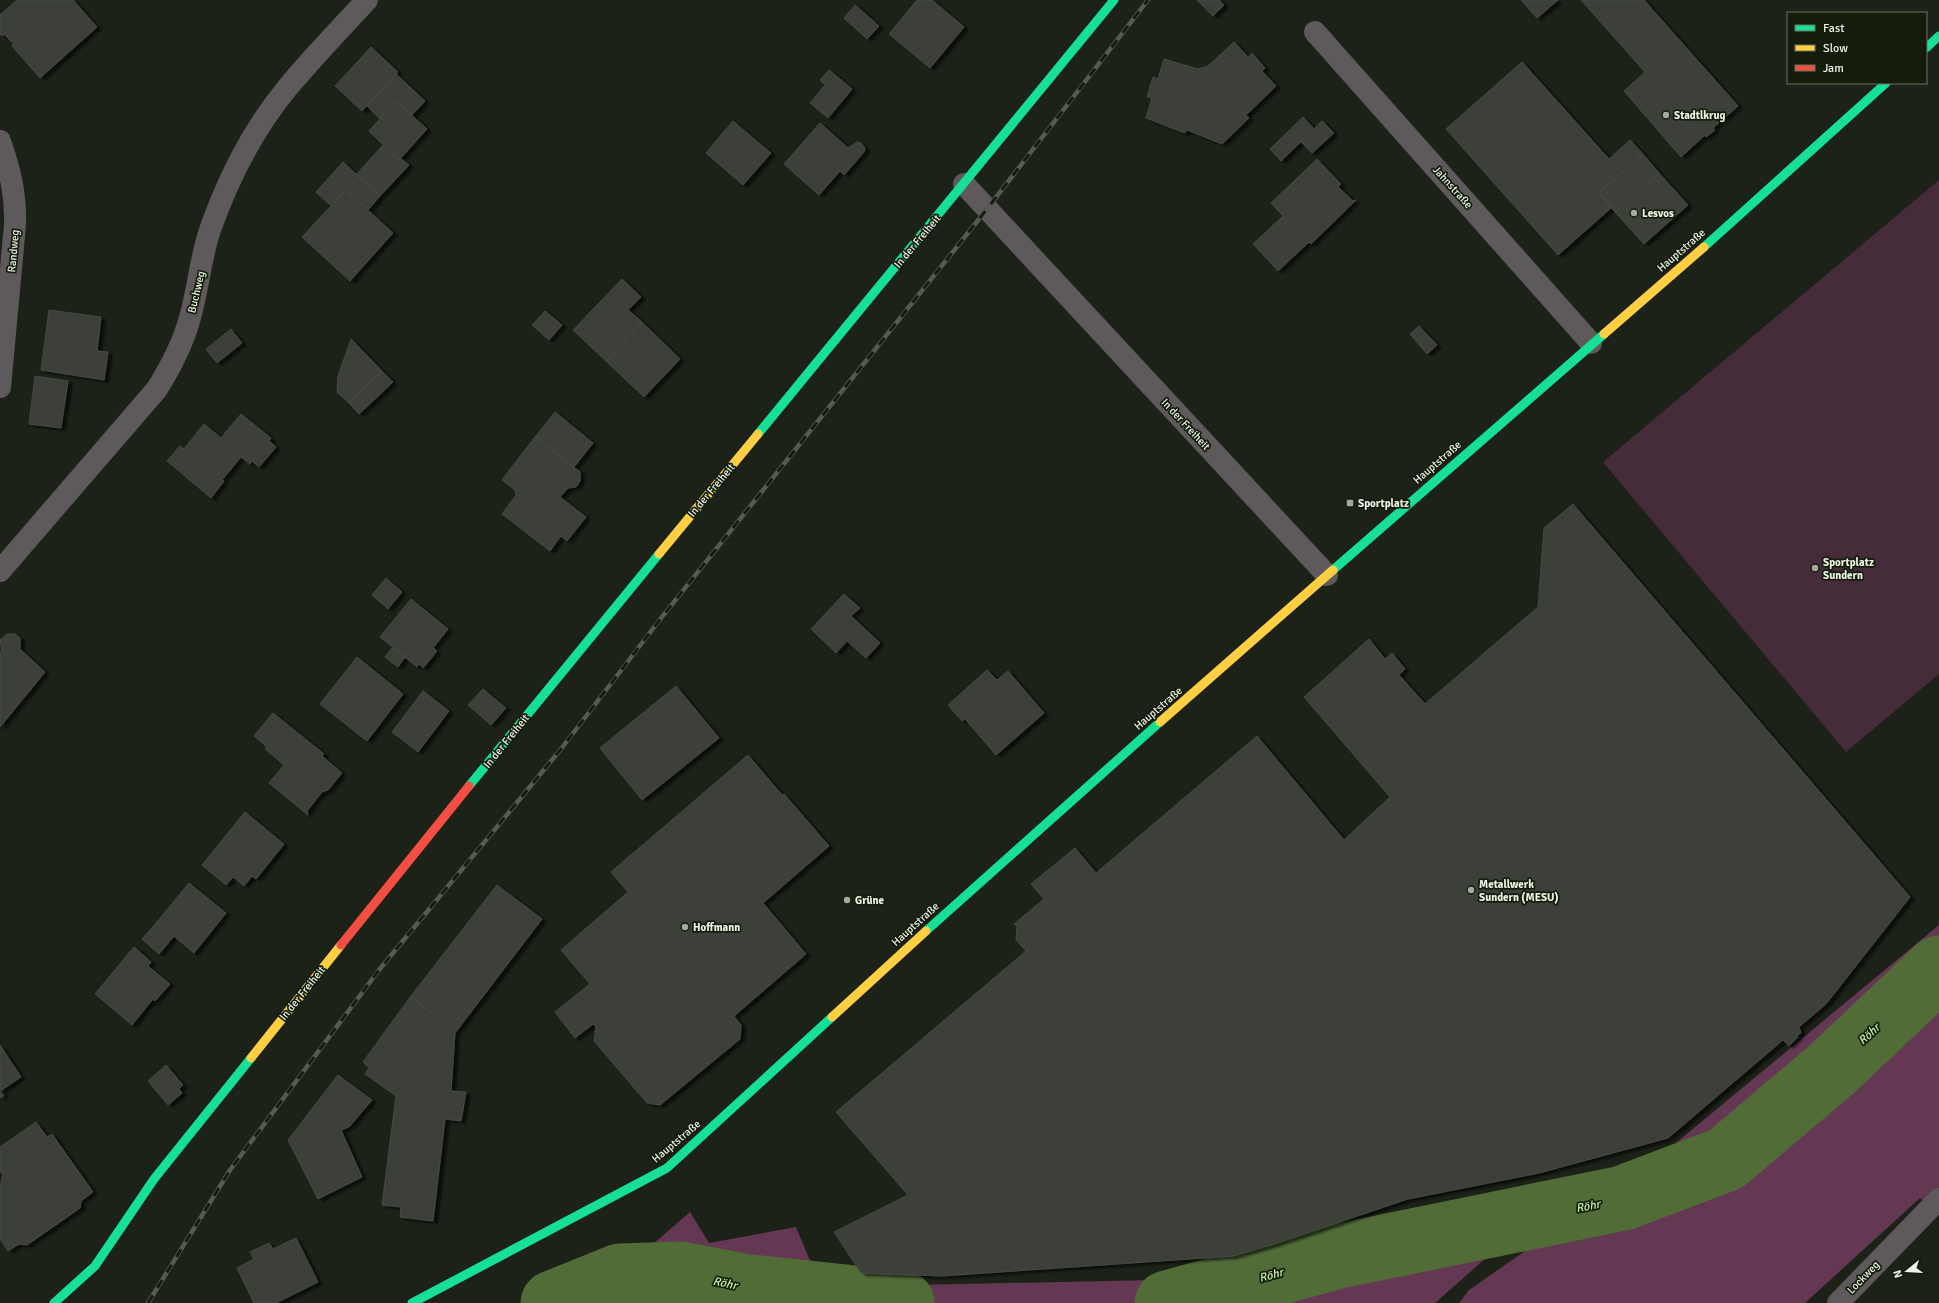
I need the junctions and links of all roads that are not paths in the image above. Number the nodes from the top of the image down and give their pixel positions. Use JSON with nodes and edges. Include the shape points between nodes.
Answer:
{"nodes":[{"id":1,"x":367,"y":0,"type":"edge"},
{"id":2,"x":1114,"y":0,"type":"edge"},
{"id":3,"x":1315,"y":32,"type":"dead end"},
{"id":4,"x":1939,"y":36,"type":"edge"},
{"id":5,"x":1927,"y":47,"type":"edge"},
{"id":6,"x":1885,"y":84,"type":"edge"},
{"id":7,"x":0,"y":141,"type":"edge"},
{"id":8,"x":964,"y":184,"type":"junction"},
{"id":9,"x":1591,"y":343,"type":"junction"},
{"id":10,"x":0,"y":387,"type":"edge"},
{"id":11,"x":2,"y":563,"type":"edge"},
{"id":12,"x":1327,"y":575,"type":"junction"},
{"id":13,"x":1939,"y":1199,"type":"edge"},
{"id":14,"x":54,"y":1303,"type":"edge"},
{"id":15,"x":412,"y":1303,"type":"edge"},
{"id":16,"x":1838,"y":1303,"type":"edge"}],
"edges":[{"from":1,"to":11,"type":"street","name":"Buchweg","via":[[287,87],[249,143],[223,197],[210,232],[190,321],[183,340],[157,389]]},
{"from":2,"to":8,"type":"main road","name":"In der Freiheit"},
{"from":3,"to":9,"type":"street","name":"Jahnstraße"},
{"from":4,"to":5,"type":"main road"},
{"from":6,"to":9,"type":"main road","name":"Hauptstraße","via":[[1679,269]]},
{"from":7,"to":10,"type":"street","name":"Randweg","via":[[11,174],[16,201]]},
{"from":8,"to":12,"type":"street","name":"In der Freiheit"},
{"from":8,"to":14,"type":"main road","name":"In der Freiheit","via":[[374,903],[154,1179],[95,1266]]},
{"from":9,"to":12,"type":"main road","name":"Hauptstraße"},
{"from":12,"to":15,"type":"main road","name":"Hauptstraße","via":[[970,890],[667,1168]]},
{"from":13,"to":16,"type":"street","name":"Lockweg"}]}
